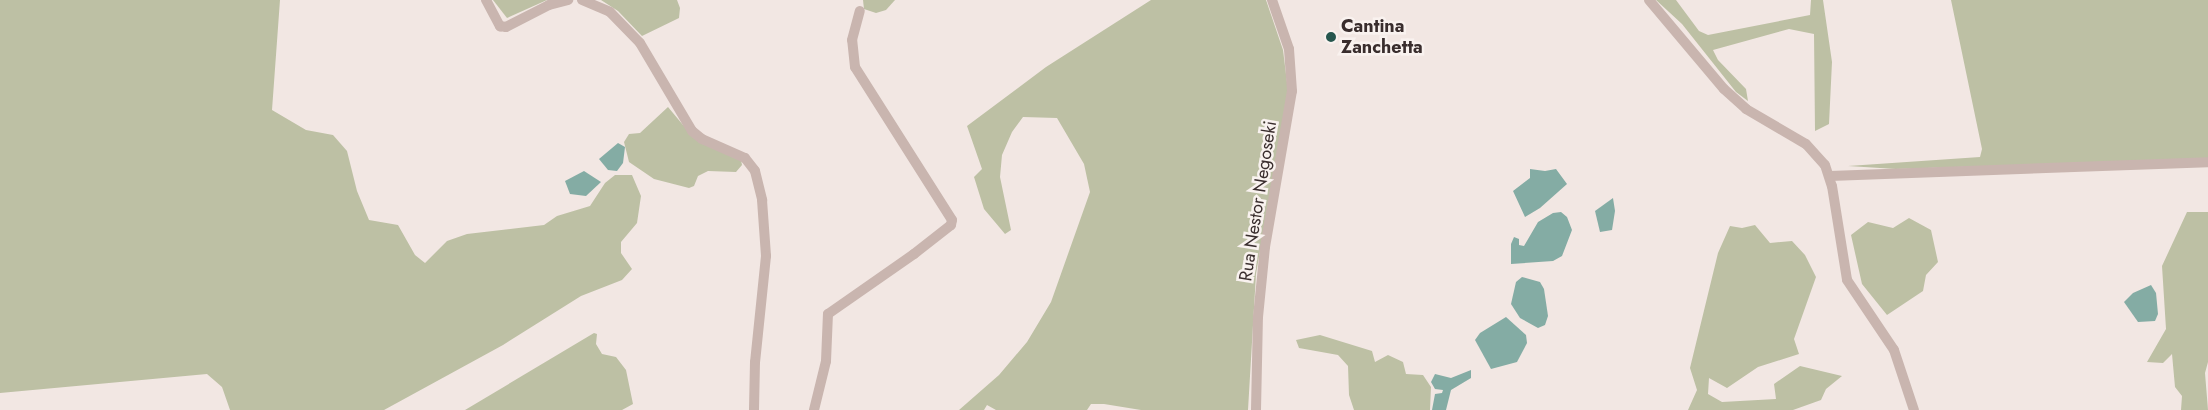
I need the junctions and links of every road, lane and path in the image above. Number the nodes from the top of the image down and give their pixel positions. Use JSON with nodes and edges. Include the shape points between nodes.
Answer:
{"nodes":[{"id":1,"x":486,"y":0,"type":"edge"},
{"id":2,"x":568,"y":0,"type":"edge"},
{"id":3,"x":582,"y":0,"type":"edge"},
{"id":4,"x":1272,"y":0,"type":"edge"},
{"id":5,"x":1648,"y":0,"type":"edge"},
{"id":6,"x":860,"y":11,"type":"dead end"},
{"id":7,"x":2208,"y":162,"type":"edge"},
{"id":8,"x":1830,"y":176,"type":"junction"},
{"id":9,"x":754,"y":410,"type":"edge"},
{"id":10,"x":814,"y":410,"type":"edge"},
{"id":11,"x":1256,"y":410,"type":"edge"},
{"id":12,"x":1914,"y":410,"type":"edge"}],
"edges":[{"from":1,"to":2,"type":"street","via":[[500,26],[506,27],[549,5]]},
{"from":3,"to":9,"type":"street","via":[[610,12],[640,43],[692,131],[702,139],[745,158],[756,171],[762,200],[766,256],[755,362]]},
{"from":4,"to":11,"type":"street","name":"Rua Nestor Negoseki","via":[[1293,70],[1262,275]]},
{"from":5,"to":8,"type":"street","via":[[1724,89],[1746,109],[1806,144],[1817,154]]},
{"from":6,"to":10,"type":"street","via":[[852,40],[855,67],[952,220],[951,225],[914,254],[828,314],[826,361]]},
{"from":7,"to":8,"type":"street"},
{"from":8,"to":12,"type":"street","via":[[1848,280],[1894,350]]}]}
